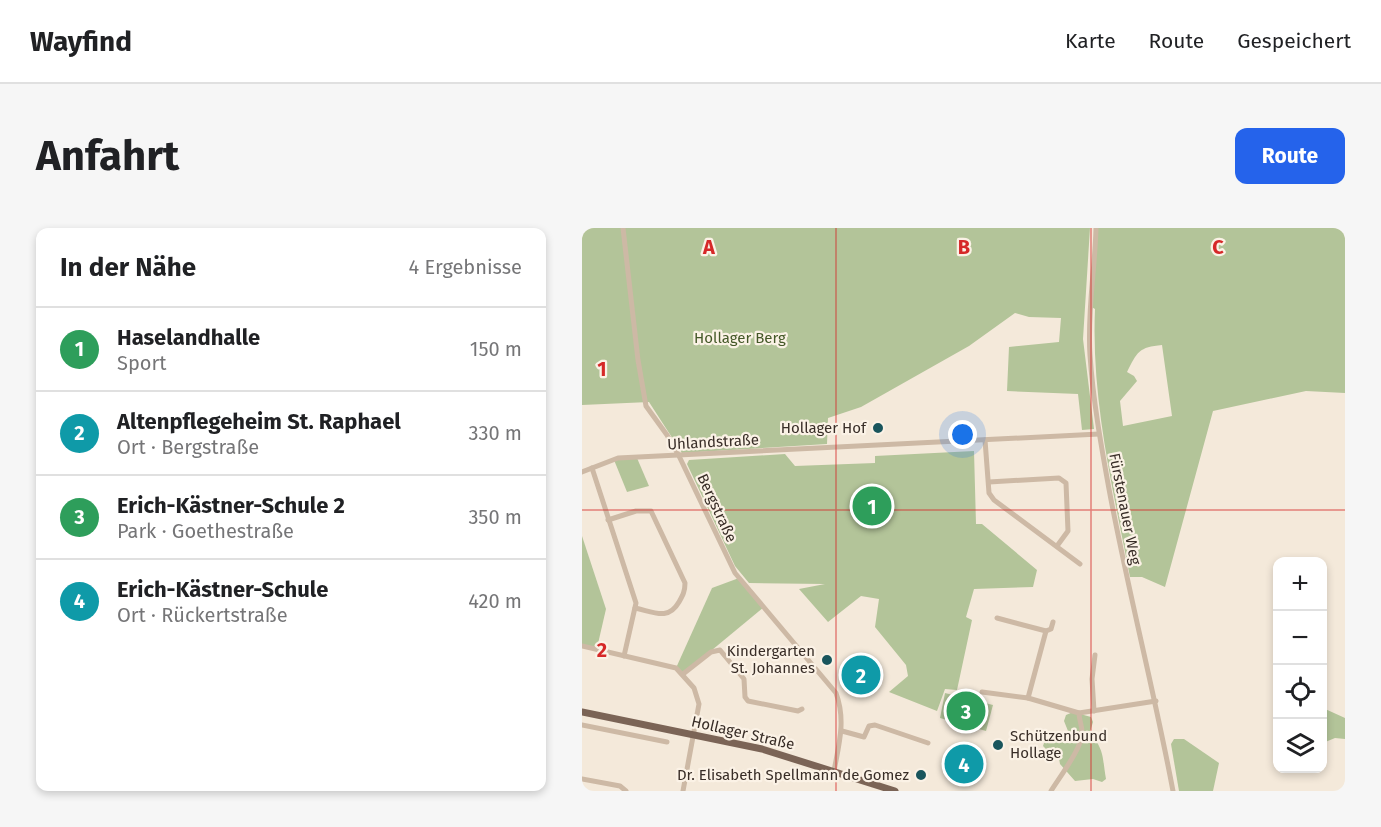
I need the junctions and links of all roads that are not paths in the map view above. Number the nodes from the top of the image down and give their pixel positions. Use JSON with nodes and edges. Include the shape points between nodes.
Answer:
{"nodes":[{"id":1,"x":623,"y":228,"type":"edge"},
{"id":2,"x":1096,"y":228,"type":"edge"},
{"id":3,"x":1099,"y":434,"type":"junction"},
{"id":4,"x":985,"y":440,"type":"junction"},
{"id":5,"x":680,"y":456,"type":"junction"},
{"id":6,"x":592,"y":468,"type":"junction"},
{"id":7,"x":582,"y":472,"type":"edge"},
{"id":8,"x":989,"y":482,"type":"junction"},
{"id":9,"x":608,"y":520,"type":"junction"},
{"id":10,"x":1057,"y":546,"type":"junction"},
{"id":11,"x":1080,"y":564,"type":"dead end"},
{"id":12,"x":635,"y":608,"type":"junction"},
{"id":13,"x":997,"y":618,"type":"dead end"},
{"id":14,"x":1053,"y":622,"type":"dead end"},
{"id":15,"x":1046,"y":631,"type":"junction"},
{"id":16,"x":582,"y":646,"type":"edge"},
{"id":17,"x":1095,"y":655,"type":"dead end"},
{"id":18,"x":624,"y":656,"type":"junction"},
{"id":19,"x":683,"y":674,"type":"junction"},
{"id":20,"x":982,"y":692,"type":"dead end"},
{"id":21,"x":1028,"y":698,"type":"junction"},
{"id":22,"x":1156,"y":701,"type":"junction"},
{"id":23,"x":802,"y":709,"type":"dead end"},
{"id":24,"x":1094,"y":711,"type":"junction"},
{"id":25,"x":582,"y":712,"type":"edge"},
{"id":26,"x":1079,"y":713,"type":"junction"},
{"id":27,"x":582,"y":725,"type":"edge"},
{"id":28,"x":842,"y":731,"type":"junction"},
{"id":29,"x":694,"y":734,"type":"junction"},
{"id":30,"x":667,"y":742,"type":"dead end"},
{"id":31,"x":928,"y":743,"type":"dead end"},
{"id":32,"x":834,"y":771,"type":"junction"},
{"id":33,"x":582,"y":779,"type":"edge"},
{"id":34,"x":626,"y":791,"type":"edge"},
{"id":35,"x":683,"y":791,"type":"edge"},
{"id":36,"x":893,"y":791,"type":"edge"},
{"id":37,"x":1052,"y":791,"type":"edge"},
{"id":38,"x":1173,"y":791,"type":"edge"}],
"edges":[{"from":1,"to":5,"type":"street","name":"Bergstraße","via":[[646,406]]},
{"from":2,"to":3,"type":"street","name":"Fürstenauer Weg","via":[[1089,315]]},
{"from":3,"to":4,"type":"street","name":"Uhlandstraße"},
{"from":3,"to":22,"type":"street","name":"Fürstenauer Weg","via":[[1124,567]]},
{"from":4,"to":5,"type":"street","name":"Uhlandstraße"},
{"from":4,"to":8,"type":"street"},
{"from":5,"to":6,"type":"street","name":"Uhlandstraße","via":[[618,458]]},
{"from":5,"to":28,"type":"street","name":"Bergstraße","via":[[735,573],[836,693]]},
{"from":6,"to":7,"type":"street","name":"Uhlandstraße"},
{"from":6,"to":9,"type":"street"},
{"from":8,"to":10,"type":"street","via":[[994,500]]},
{"from":8,"to":10,"type":"street","via":[[1059,478],[1066,483],[1068,531]]},
{"from":9,"to":12,"type":"street"},
{"from":9,"to":12,"type":"street","via":[[636,511],[651,511],[685,583],[684,592],[670,614]]},
{"from":10,"to":11,"type":"street"},
{"from":12,"to":18,"type":"street"},
{"from":13,"to":15,"type":"street"},
{"from":14,"to":15,"type":"street"},
{"from":15,"to":21,"type":"street"},
{"from":16,"to":18,"type":"street"},
{"from":17,"to":24,"type":"street"},
{"from":18,"to":19,"type":"street","via":[[669,666]]},
{"from":19,"to":23,"type":"street","via":[[711,652],[720,650],[744,679],[748,701]]},
{"from":19,"to":29,"type":"street","via":[[694,688],[699,704]]},
{"from":20,"to":21,"type":"street"},
{"from":21,"to":26,"type":"street"},
{"from":22,"to":24,"type":"street"},
{"from":22,"to":38,"type":"street","name":"Fürstenauer Weg"},
{"from":24,"to":26,"type":"street"},
{"from":25,"to":29,"type":"main road","name":"Hollager Straße"},
{"from":26,"to":37,"type":"street","via":[[1082,735]]},
{"from":27,"to":30,"type":"street"},
{"from":28,"to":31,"type":"street","via":[[864,737],[869,726],[875,725]]},
{"from":28,"to":32,"type":"street","name":"Bergstraße"},
{"from":29,"to":32,"type":"main road","name":"Hollager Straße"},
{"from":29,"to":35,"type":"street"},
{"from":32,"to":36,"type":"main road","name":"Hollager Straße"},
{"from":33,"to":34,"type":"street","via":[[621,786]]}]}
